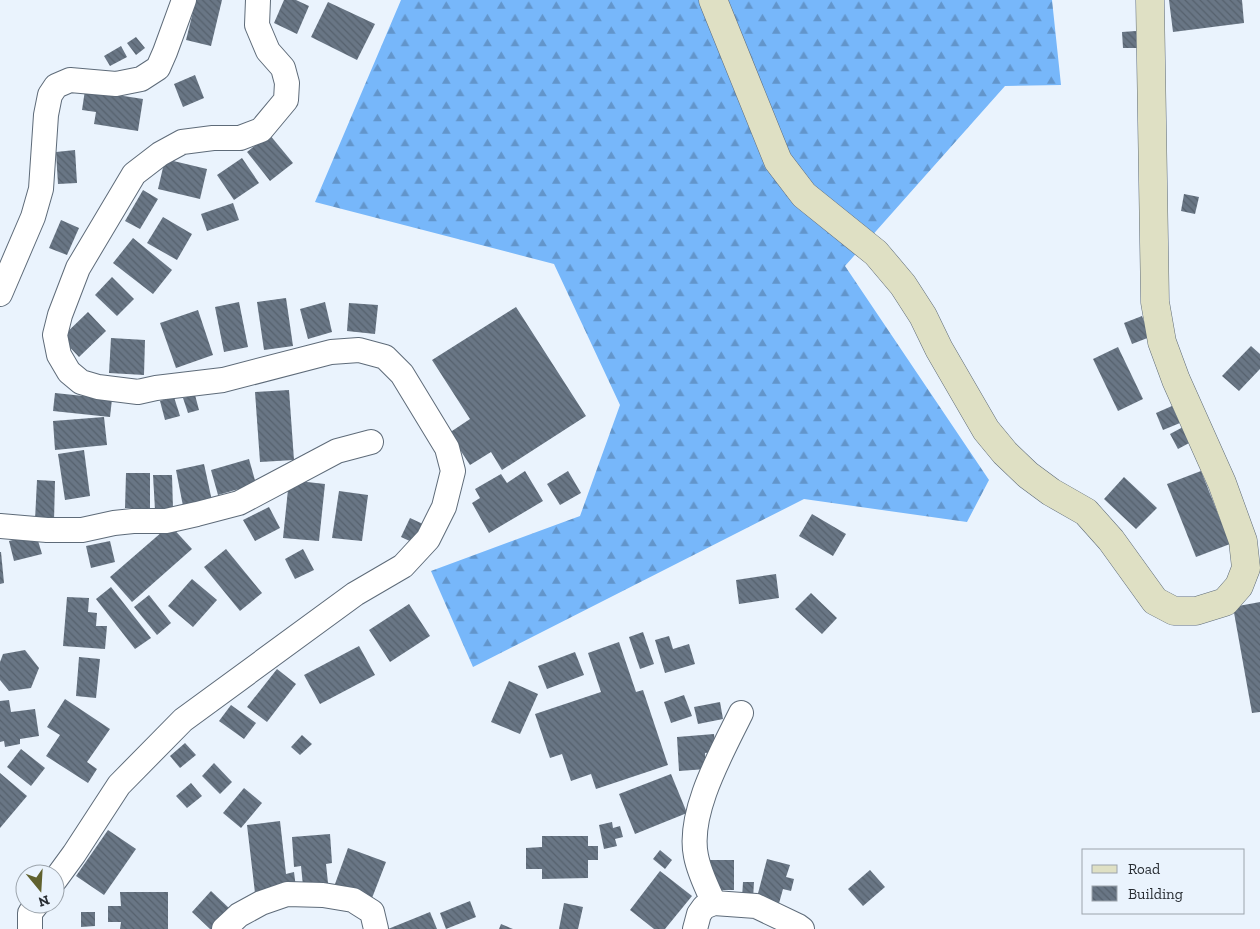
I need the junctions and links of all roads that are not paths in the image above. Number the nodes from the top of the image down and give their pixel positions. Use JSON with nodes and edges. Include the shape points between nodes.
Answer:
{"nodes":[{"id":1,"x":184,"y":0,"type":"edge"},
{"id":2,"x":258,"y":0,"type":"edge"},
{"id":3,"x":713,"y":0,"type":"edge"},
{"id":4,"x":1150,"y":0,"type":"edge"},
{"id":5,"x":0,"y":294,"type":"edge"},
{"id":6,"x":371,"y":442,"type":"dead end"},
{"id":7,"x":0,"y":526,"type":"edge"},
{"id":8,"x":741,"y":713,"type":"dead end"},
{"id":9,"x":65,"y":866,"type":"edge"},
{"id":10,"x":714,"y":903,"type":"junction"},
{"id":11,"x":30,"y":914,"type":"edge"},
{"id":12,"x":30,"y":929,"type":"edge"},
{"id":13,"x":224,"y":929,"type":"edge"},
{"id":14,"x":376,"y":929,"type":"edge"},
{"id":15,"x":695,"y":929,"type":"edge"},
{"id":16,"x":802,"y":929,"type":"edge"}],
"edges":[{"from":1,"to":5,"type":"street","via":[[158,68],[141,79],[116,84],[70,80],[56,86],[50,95],[41,189],[33,218]]},
{"from":2,"to":9,"type":"street","via":[[257,25],[268,52],[283,68],[287,83],[286,100],[261,130],[240,138],[182,142],[134,174],[78,268],[55,335],[59,355],[69,372],[81,382],[138,392],[223,380],[331,352],[359,350],[385,357],[402,374],[448,448],[453,471],[444,507],[428,539],[403,566],[355,594],[183,720],[119,785]]},
{"from":3,"to":4,"type":"street","via":[[778,161],[804,195],[876,253],[903,285],[986,430],[1028,475],[1086,512],[1111,540],[1155,601],[1174,611],[1196,611],[1225,602],[1239,586],[1246,568],[1243,541],[1222,484],[1176,380],[1162,342],[1154,302]]},
{"from":6,"to":7,"type":"street","via":[[337,451],[239,503],[197,514],[166,521],[114,523],[82,530]]},
{"from":8,"to":10,"type":"street","via":[[706,787],[695,830],[695,855]]},
{"from":10,"to":15,"type":"street","via":[[704,907]]},
{"from":10,"to":16,"type":"street","via":[[756,906]]},
{"from":11,"to":12,"type":"street"},
{"from":13,"to":14,"type":"street","via":[[239,915],[287,894],[353,900],[372,912]]}]}
